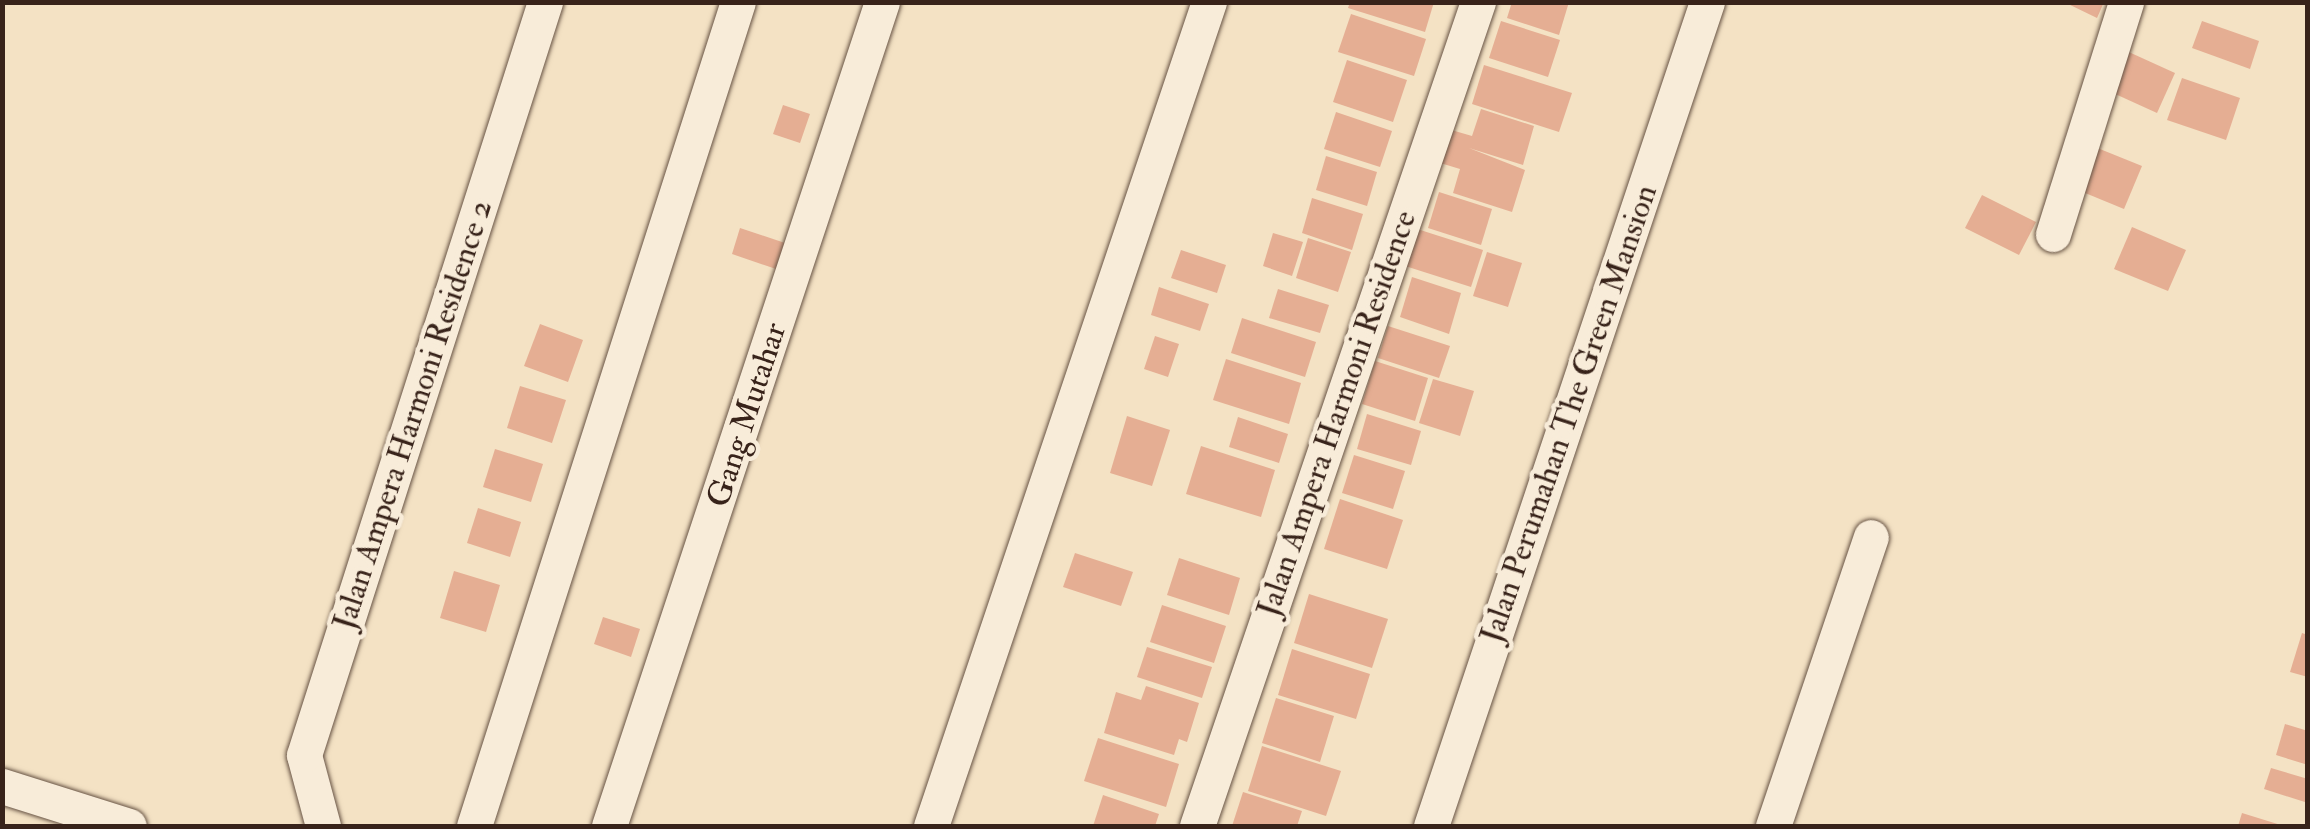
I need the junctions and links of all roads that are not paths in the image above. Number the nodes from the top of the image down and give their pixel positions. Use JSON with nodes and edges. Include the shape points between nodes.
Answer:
{"nodes":[{"id":1,"x":545,"y":2,"type":"edge"},
{"id":2,"x":738,"y":2,"type":"edge"},
{"id":3,"x":882,"y":2,"type":"edge"},
{"id":4,"x":1209,"y":2,"type":"edge"},
{"id":5,"x":1478,"y":2,"type":"edge"},
{"id":6,"x":1707,"y":2,"type":"edge"},
{"id":7,"x":2126,"y":2,"type":"edge"},
{"id":8,"x":2054,"y":234,"type":"dead end"},
{"id":9,"x":1870,"y":537,"type":"dead end"},
{"id":10,"x":2,"y":786,"type":"edge"},
{"id":11,"x":128,"y":826,"type":"edge"},
{"id":12,"x":324,"y":826,"type":"edge"},
{"id":13,"x":474,"y":826,"type":"edge"},
{"id":14,"x":610,"y":826,"type":"edge"},
{"id":15,"x":930,"y":826,"type":"edge"},
{"id":16,"x":1196,"y":826,"type":"edge"},
{"id":17,"x":1431,"y":826,"type":"edge"},
{"id":18,"x":1773,"y":826,"type":"edge"}],
"edges":[{"from":1,"to":12,"type":"street","name":"Jalan Ampera Harmoni Residence 2","via":[[304,755]]},
{"from":2,"to":13,"type":"street"},
{"from":3,"to":14,"type":"street","name":"Gang Mutahar"},
{"from":4,"to":15,"type":"street"},
{"from":5,"to":16,"type":"street","name":"Jalan Ampera Harmoni Residence"},
{"from":6,"to":17,"type":"street","name":"Jalan Perumahan The Green Mansion"},
{"from":7,"to":8,"type":"street"},
{"from":9,"to":18,"type":"street"},
{"from":10,"to":11,"type":"street"}]}
